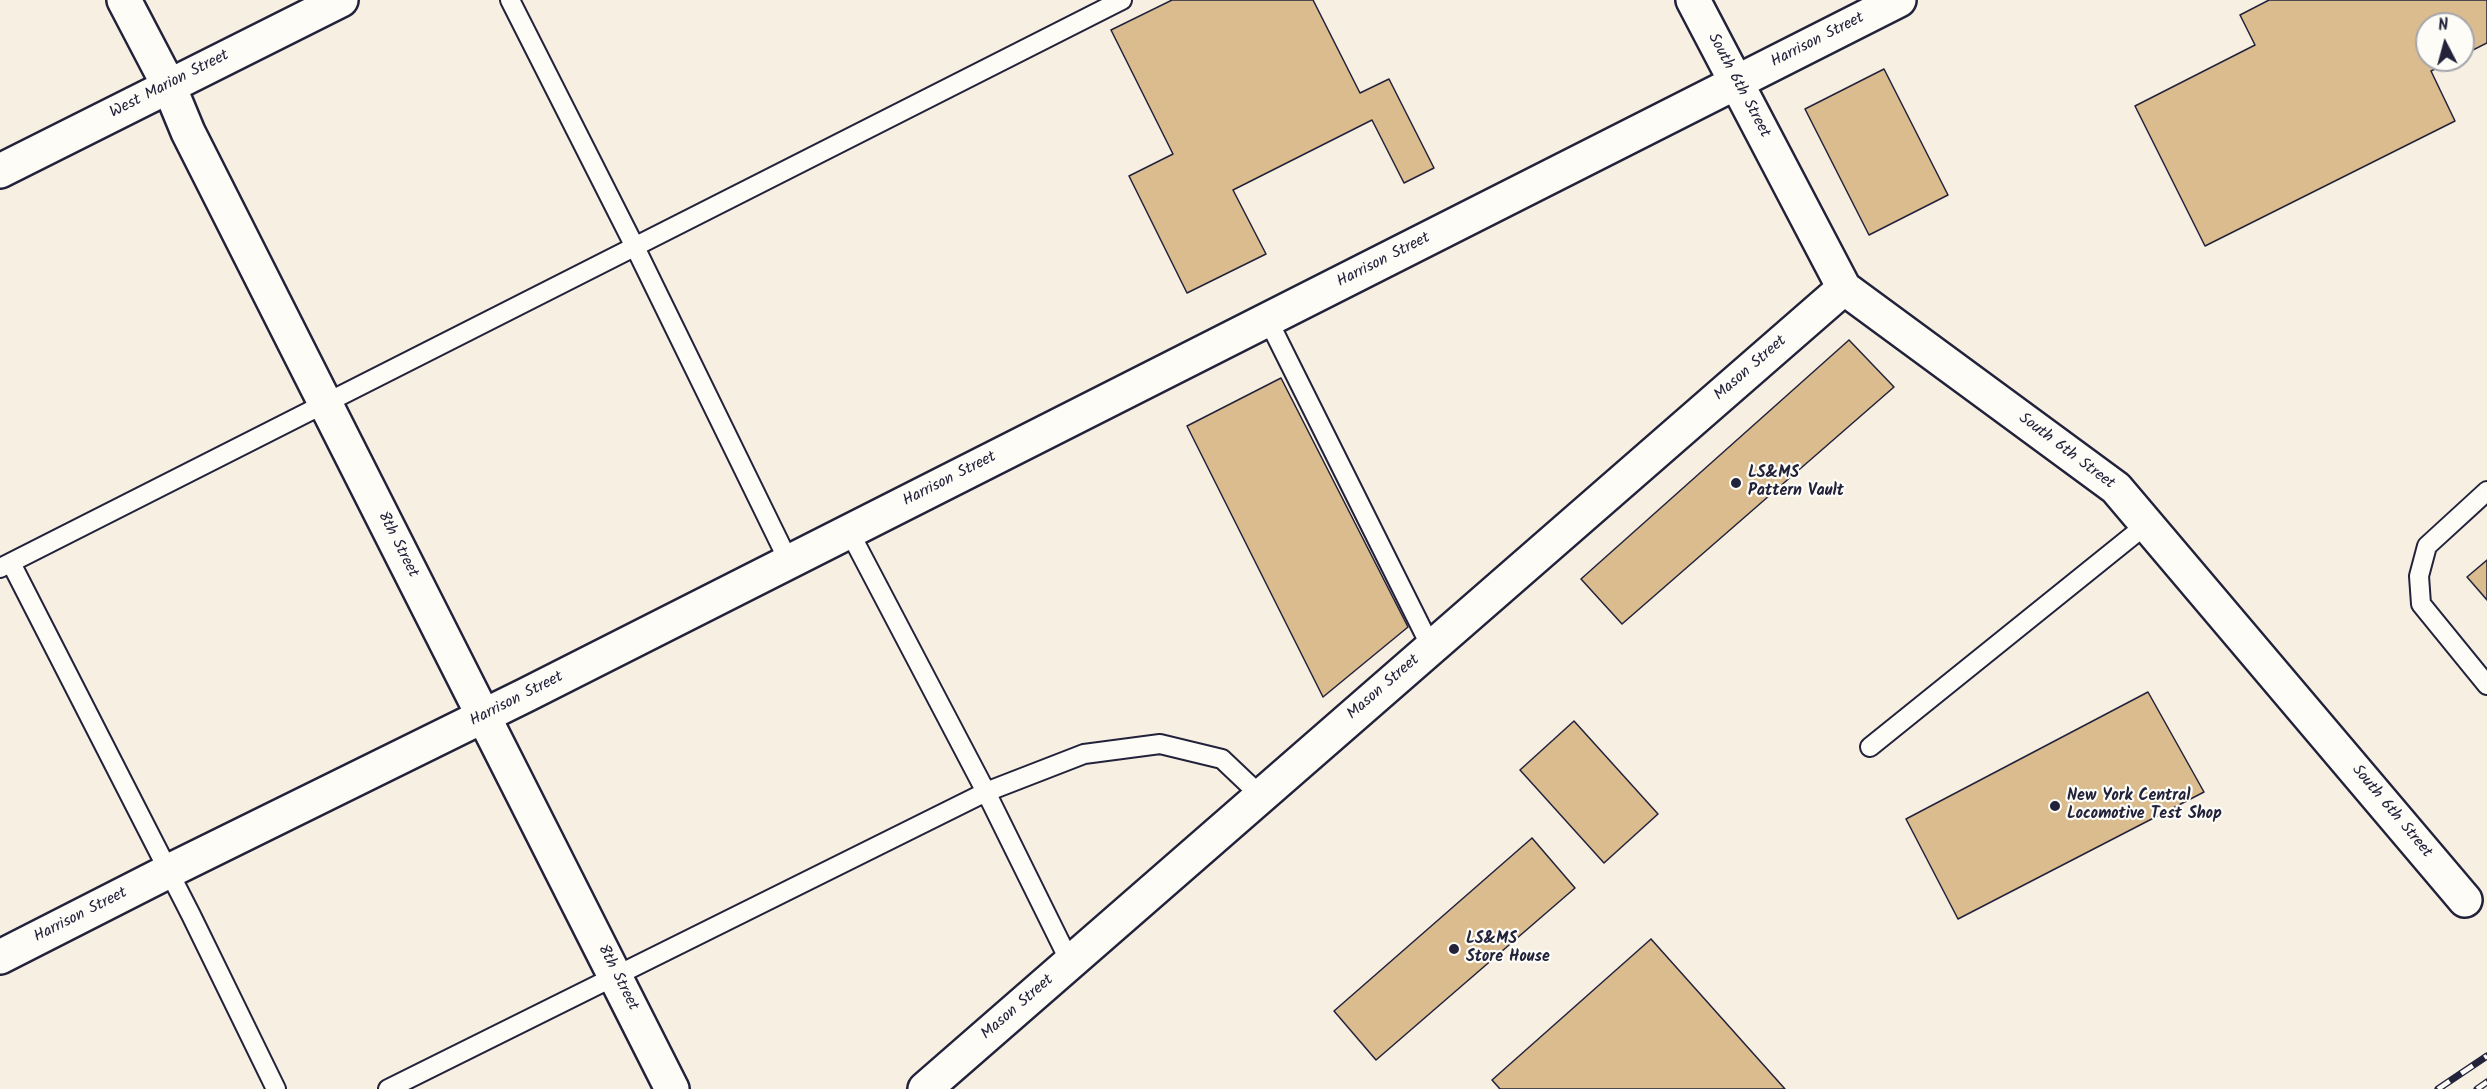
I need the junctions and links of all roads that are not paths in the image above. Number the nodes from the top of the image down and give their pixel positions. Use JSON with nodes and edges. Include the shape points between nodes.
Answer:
{"nodes":[{"id":1,"x":124,"y":0,"type":"edge"},
{"id":2,"x":341,"y":0,"type":"edge"},
{"id":3,"x":510,"y":0,"type":"edge"},
{"id":4,"x":1122,"y":0,"type":"edge"},
{"id":5,"x":1693,"y":0,"type":"edge"},
{"id":6,"x":1899,"y":0,"type":"edge"},
{"id":7,"x":1736,"y":83,"type":"junction"},
{"id":8,"x":168,"y":86,"type":"junction"},
{"id":9,"x":0,"y":171,"type":"edge"},
{"id":10,"x":635,"y":247,"type":"junction"},
{"id":11,"x":1844,"y":288,"type":"junction"},
{"id":12,"x":1268,"y":320,"type":"junction"},
{"id":13,"x":327,"y":403,"type":"junction"},
{"id":14,"x":2487,"y":491,"type":"edge"},
{"id":15,"x":2147,"y":524,"type":"junction"},
{"id":16,"x":849,"y":531,"type":"junction"},
{"id":17,"x":789,"y":562,"type":"junction"},
{"id":18,"x":5,"y":565,"type":"edge"},
{"id":19,"x":1431,"y":647,"type":"junction"},
{"id":20,"x":2487,"y":686,"type":"edge"},
{"id":21,"x":483,"y":716,"type":"junction"},
{"id":22,"x":1869,"y":747,"type":"dead end"},
{"id":23,"x":986,"y":792,"type":"junction"},
{"id":24,"x":1261,"y":796,"type":"junction"},
{"id":25,"x":167,"y":872,"type":"junction"},
{"id":26,"x":2465,"y":900,"type":"dead end"},
{"id":27,"x":0,"y":957,"type":"edge"},
{"id":28,"x":1070,"y":962,"type":"junction"},
{"id":29,"x":616,"y":976,"type":"junction"},
{"id":30,"x":276,"y":1089,"type":"edge"},
{"id":31,"x":388,"y":1089,"type":"edge"},
{"id":32,"x":672,"y":1089,"type":"edge"},
{"id":33,"x":925,"y":1089,"type":"edge"}],
"edges":[{"from":1,"to":8,"type":"street","name":"8th Street"},
{"from":2,"to":8,"type":"street","name":"West Marion Street"},
{"from":3,"to":10,"type":"lane"},
{"from":4,"to":10,"type":"lane"},
{"from":5,"to":7,"type":"street","name":"South 6th Street"},
{"from":6,"to":7,"type":"street","name":"Harrison Street"},
{"from":7,"to":11,"type":"street","name":"South 6th Street"},
{"from":7,"to":12,"type":"street","name":"Harrison Street"},
{"from":8,"to":9,"type":"street","name":"West Marion Street"},
{"from":8,"to":13,"type":"street","name":"8th Street"},
{"from":10,"to":13,"type":"lane"},
{"from":10,"to":17,"type":"lane"},
{"from":11,"to":15,"type":"street","name":"South 6th Street","via":[[2116,489]]},
{"from":11,"to":19,"type":"street","name":"Mason Street"},
{"from":12,"to":16,"type":"street","name":"Harrison Street"},
{"from":12,"to":19,"type":"lane"},
{"from":13,"to":18,"type":"lane"},
{"from":13,"to":21,"type":"street","name":"8th Street"},
{"from":14,"to":20,"type":"lane","via":[[2427,546],[2419,576],[2421,604]]},
{"from":15,"to":22,"type":"lane"},
{"from":15,"to":26,"type":"street","name":"South 6th Street"},
{"from":16,"to":17,"type":"street","name":"Harrison Street"},
{"from":16,"to":23,"type":"lane"},
{"from":17,"to":21,"type":"street","name":"Harrison Street"},
{"from":18,"to":25,"type":"lane"},
{"from":19,"to":24,"type":"street","name":"Mason Street"},
{"from":21,"to":25,"type":"street","name":"Harrison Street"},
{"from":21,"to":29,"type":"street","name":"8th Street"},
{"from":23,"to":24,"type":"lane","via":[[1084,754],[1160,744],[1222,759]]},
{"from":23,"to":28,"type":"lane"},
{"from":23,"to":29,"type":"lane"},
{"from":24,"to":28,"type":"street","name":"Mason Street"},
{"from":25,"to":27,"type":"street","name":"Harrison Street"},
{"from":25,"to":30,"type":"lane"},
{"from":28,"to":33,"type":"street","name":"Mason Street"},
{"from":29,"to":31,"type":"lane"},
{"from":29,"to":32,"type":"street","name":"8th Street"}]}
